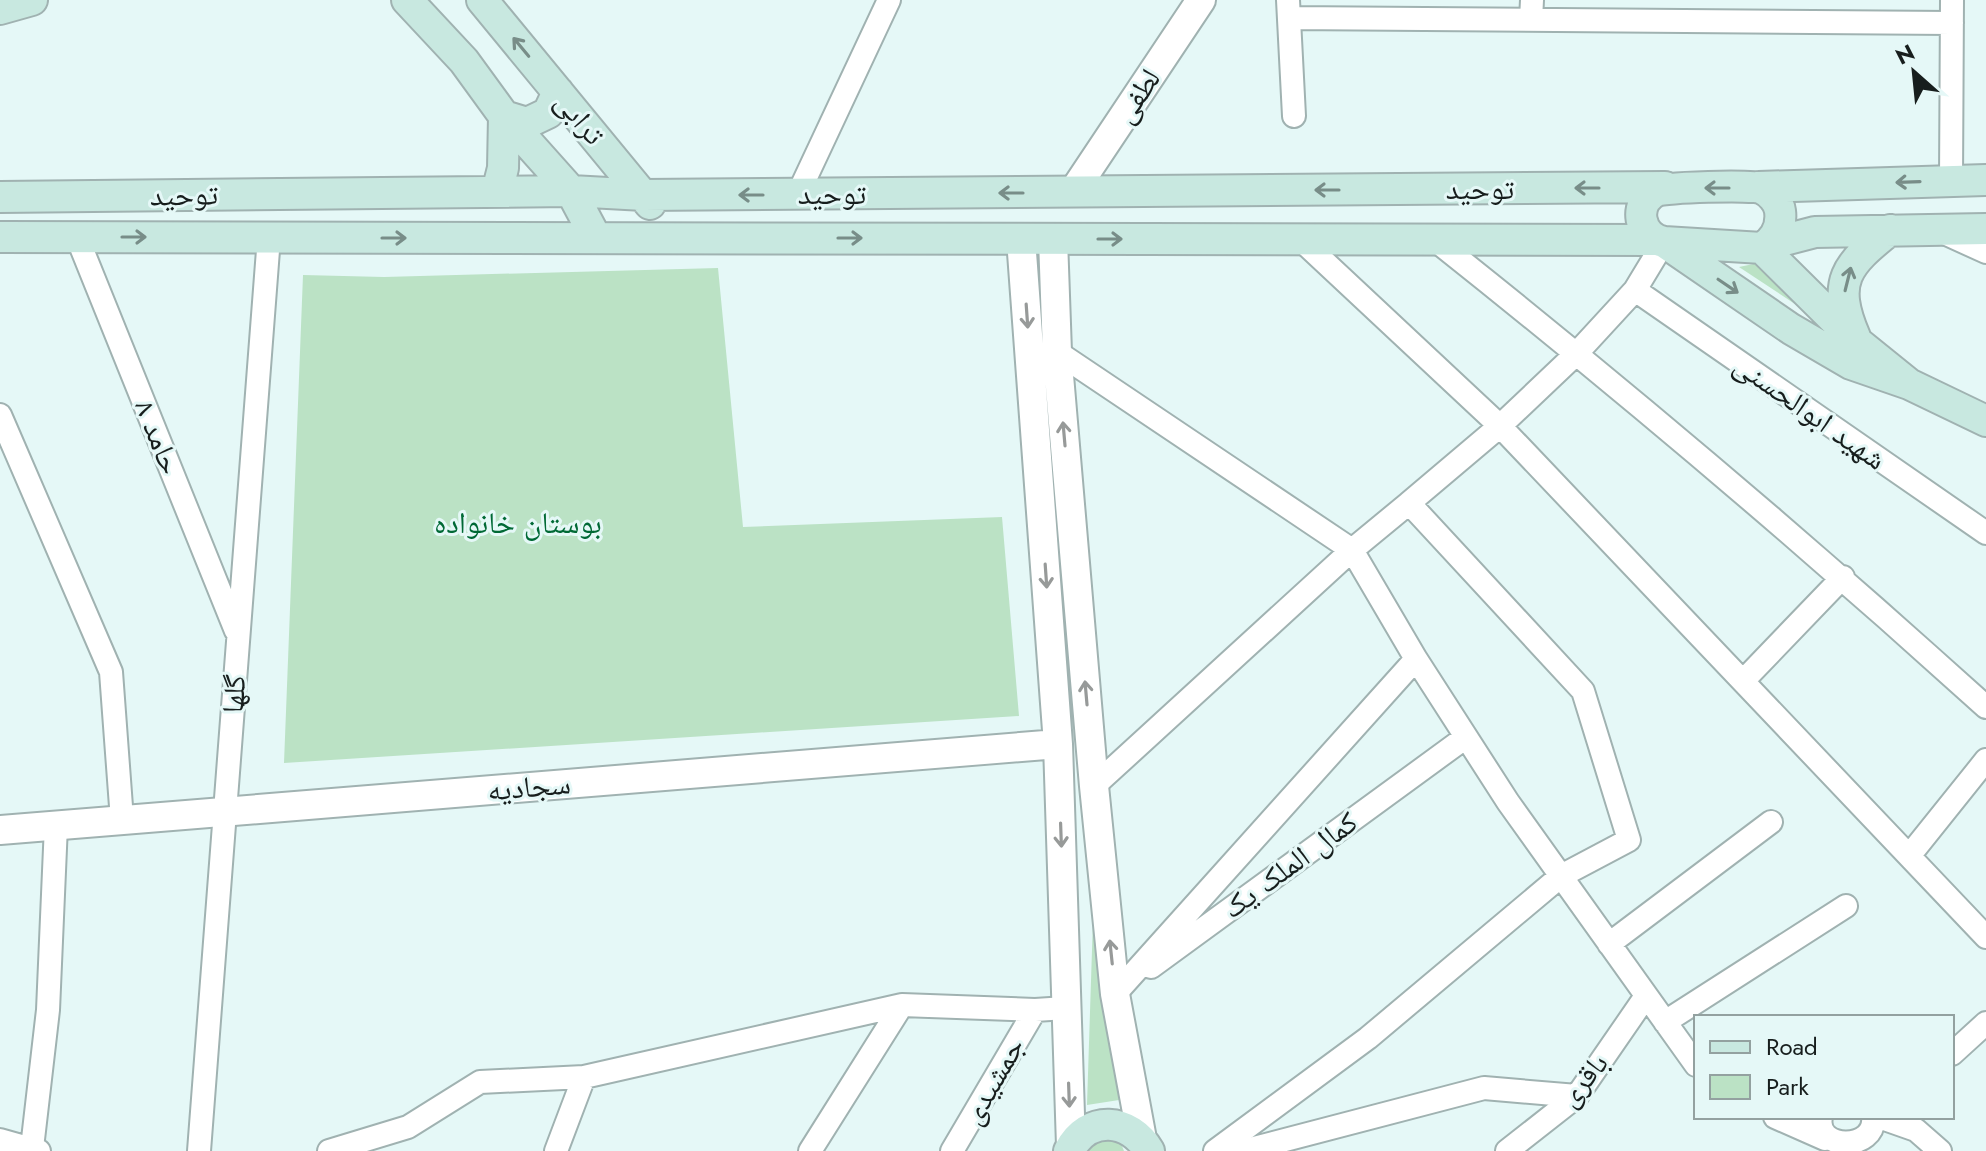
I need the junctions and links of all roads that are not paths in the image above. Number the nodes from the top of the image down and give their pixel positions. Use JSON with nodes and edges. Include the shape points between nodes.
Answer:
{"nodes":[{"id":1,"x":32,"y":0,"type":"edge"},
{"id":2,"x":407,"y":0,"type":"edge"},
{"id":3,"x":482,"y":0,"type":"edge"},
{"id":4,"x":889,"y":0,"type":"edge"},
{"id":5,"x":1201,"y":0,"type":"edge"},
{"id":6,"x":0,"y":9,"type":"edge"},
{"id":7,"x":1288,"y":9,"type":"edge"},
{"id":8,"x":1531,"y":10,"type":"edge"},
{"id":9,"x":1952,"y":11,"type":"edge"},
{"id":10,"x":558,"y":92,"type":"junction"},
{"id":11,"x":504,"y":116,"type":"junction"},
{"id":12,"x":1294,"y":116,"type":"dead end"},
{"id":13,"x":1986,"y":180,"type":"edge"},
{"id":14,"x":1951,"y":181,"type":"junction"},
{"id":15,"x":1665,"y":187,"type":"junction"},
{"id":16,"x":1759,"y":187,"type":"junction"},
{"id":17,"x":571,"y":191,"type":"junction"},
{"id":18,"x":497,"y":192,"type":"junction"},
{"id":19,"x":1073,"y":192,"type":"junction"},
{"id":20,"x":798,"y":194,"type":"junction"},
{"id":21,"x":644,"y":195,"type":"junction"},
{"id":22,"x":0,"y":197,"type":"edge"},
{"id":23,"x":1986,"y":229,"type":"edge"},
{"id":24,"x":1890,"y":230,"type":"junction"},
{"id":25,"x":1937,"y":230,"type":"junction"},
{"id":26,"x":0,"y":237,"type":"edge"},
{"id":27,"x":77,"y":237,"type":"junction"},
{"id":28,"x":269,"y":237,"type":"junction"},
{"id":29,"x":596,"y":238,"type":"junction"},
{"id":30,"x":675,"y":238,"type":"junction"},
{"id":31,"x":1037,"y":239,"type":"junction"},
{"id":32,"x":1300,"y":239,"type":"junction"},
{"id":33,"x":1435,"y":240,"type":"junction"},
{"id":34,"x":1659,"y":241,"type":"junction"},
{"id":35,"x":1765,"y":246,"type":"junction"},
{"id":36,"x":1986,"y":252,"type":"edge"},
{"id":37,"x":1635,"y":290,"type":"junction"},
{"id":38,"x":1857,"y":342,"type":"junction"},
{"id":39,"x":1057,"y":352,"type":"junction"},
{"id":40,"x":1577,"y":353,"type":"junction"},
{"id":41,"x":1909,"y":384,"type":"junction"},
{"id":42,"x":0,"y":415,"type":"edge"},
{"id":43,"x":1986,"y":421,"type":"edge"},
{"id":44,"x":1500,"y":426,"type":"junction"},
{"id":45,"x":1409,"y":503,"type":"junction"},
{"id":46,"x":1986,"y":533,"type":"edge"},
{"id":47,"x":1352,"y":550,"type":"junction"},
{"id":48,"x":1843,"y":577,"type":"junction"},
{"id":49,"x":238,"y":636,"type":"junction"},
{"id":50,"x":1416,"y":659,"type":"junction"},
{"id":51,"x":1743,"y":681,"type":"junction"},
{"id":52,"x":1986,"y":707,"type":"edge"},
{"id":53,"x":1466,"y":737,"type":"junction"},
{"id":54,"x":1058,"y":744,"type":"junction"},
{"id":55,"x":1986,"y":760,"type":"edge"},
{"id":56,"x":1094,"y":786,"type":"junction"},
{"id":57,"x":225,"y":811,"type":"junction"},
{"id":58,"x":122,"y":820,"type":"junction"},
{"id":59,"x":1771,"y":822,"type":"dead end"},
{"id":60,"x":56,"y":825,"type":"junction"},
{"id":61,"x":0,"y":830,"type":"edge"},
{"id":62,"x":1909,"y":856,"type":"junction"},
{"id":63,"x":1561,"y":876,"type":"junction"},
{"id":64,"x":1846,"y":906,"type":"dead end"},
{"id":65,"x":1986,"y":937,"type":"edge"},
{"id":66,"x":1609,"y":944,"type":"junction"},
{"id":67,"x":1115,"y":994,"type":"junction"},
{"id":68,"x":1646,"y":996,"type":"junction"},
{"id":69,"x":902,"y":1005,"type":"junction"},
{"id":70,"x":1066,"y":1008,"type":"junction"},
{"id":71,"x":1035,"y":1010,"type":"junction"},
{"id":72,"x":1665,"y":1022,"type":"junction"},
{"id":73,"x":1986,"y":1023,"type":"edge"},
{"id":74,"x":1954,"y":1052,"type":"edge"},
{"id":75,"x":1694,"y":1062,"type":"edge"},
{"id":76,"x":584,"y":1077,"type":"junction"},
{"id":77,"x":1577,"y":1096,"type":"junction"},
{"id":78,"x":1780,"y":1119,"type":"edge"},
{"id":79,"x":1873,"y":1119,"type":"edge"},
{"id":80,"x":1885,"y":1119,"type":"edge"},
{"id":81,"x":1827,"y":1138,"type":"edge"},
{"id":82,"x":0,"y":1140,"type":"edge"},
{"id":83,"x":1146,"y":1145,"type":"edge"},
{"id":84,"x":1070,"y":1148,"type":"edge"},
{"id":85,"x":1858,"y":1149,"type":"edge"},
{"id":86,"x":36,"y":1150,"type":"edge"},
{"id":87,"x":199,"y":1151,"type":"edge"},
{"id":88,"x":329,"y":1151,"type":"edge"},
{"id":89,"x":556,"y":1151,"type":"edge"},
{"id":90,"x":810,"y":1151,"type":"edge"},
{"id":91,"x":952,"y":1151,"type":"edge"},
{"id":92,"x":1215,"y":1151,"type":"edge"},
{"id":93,"x":1243,"y":1151,"type":"edge"},
{"id":94,"x":1507,"y":1151,"type":"edge"},
{"id":95,"x":1940,"y":1151,"type":"edge"}],
"edges":[{"from":1,"to":6,"type":"main road"},
{"from":2,"to":11,"type":"main road","name":"ترابی","via":[[464,61]]},
{"from":10,"to":3,"type":"main road","name":"ترابی","one_way":true},
{"from":4,"to":20,"type":"street"},
{"from":5,"to":19,"type":"street","name":"لطفی"},
{"from":7,"to":8,"type":"street"},
{"from":7,"to":12,"type":"street"},
{"from":8,"to":9,"type":"street"},
{"from":9,"to":14,"type":"street"},
{"from":10,"to":11,"type":"main road","via":[[548,113],[527,123]]},
{"from":10,"to":21,"type":"main road","name":"ترابی"},
{"from":11,"to":17,"type":"main road","name":"ترابی"},
{"from":11,"to":18,"type":"main road"},
{"from":13,"to":14,"type":"main road"},
{"from":14,"to":16,"type":"main road","one_way":true},
{"from":16,"to":15,"type":"main road","name":"توحید","one_way":true},
{"from":15,"to":19,"type":"main road","name":"توحید","one_way":true},
{"from":15,"to":34,"type":"main road","via":[[1648,196],[1640,215]]},
{"from":16,"to":35,"type":"main road","via":[[1773,197],[1781,213],[1780,227]]},
{"from":17,"to":18,"type":"main road","name":"توحید"},
{"from":17,"to":21,"type":"main road","name":"توحید"},
{"from":17,"to":29,"type":"main road","name":"ترابی"},
{"from":18,"to":22,"type":"main road","name":"توحید"},
{"from":19,"to":20,"type":"main road","name":"توحید","one_way":true},
{"from":19,"to":31,"type":"main road"},
{"from":20,"to":21,"type":"main road","name":"توحید","one_way":true},
{"from":21,"to":30,"type":"main road","name":"ترابی"},
{"from":23,"to":25,"type":"main road"},
{"from":24,"to":25,"type":"main road"},
{"from":24,"to":35,"type":"main road","via":[[1815,232]]},
{"from":38,"to":24,"type":"main road","one_way":true,"via":[[1843,309],[1845,280],[1852,264]]},
{"from":25,"to":36,"type":"street"},
{"from":26,"to":27,"type":"main road","name":"توحید"},
{"from":27,"to":28,"type":"main road","name":"توحید","one_way":true},
{"from":27,"to":49,"type":"street","name":"حامد ۸"},
{"from":28,"to":29,"type":"main road","name":"توحید","one_way":true},
{"from":28,"to":49,"type":"street","name":"گلها"},
{"from":29,"to":30,"type":"main road","name":"توحید"},
{"from":30,"to":31,"type":"main road","name":"توحید","one_way":true},
{"from":31,"to":32,"type":"main road","name":"توحید","one_way":true},
{"from":31,"to":39,"type":"street"},
{"from":31,"to":54,"type":"street","one_way":true},
{"from":32,"to":33,"type":"main road","name":"توحید"},
{"from":32,"to":44,"type":"street"},
{"from":33,"to":34,"type":"main road","name":"توحید"},
{"from":33,"to":40,"type":"street"},
{"from":34,"to":35,"type":"main road","name":"توحید"},
{"from":34,"to":37,"type":"street"},
{"from":34,"to":41,"type":"main road","one_way":true,"via":[[1851,364]]},
{"from":35,"to":38,"type":"main road"},
{"from":37,"to":40,"type":"street"},
{"from":37,"to":46,"type":"street","name":"شهید ابوالحسنی"},
{"from":38,"to":41,"type":"main road"},
{"from":39,"to":47,"type":"street"},
{"from":56,"to":39,"type":"street","one_way":true},
{"from":40,"to":44,"type":"street"},
{"from":40,"to":48,"type":"street"},
{"from":41,"to":43,"type":"main road"},
{"from":42,"to":58,"type":"street","via":[[111,672]]},
{"from":44,"to":45,"type":"street"},
{"from":44,"to":51,"type":"street"},
{"from":45,"to":47,"type":"street"},
{"from":45,"to":63,"type":"street","via":[[1583,691],[1629,840]]},
{"from":47,"to":50,"type":"street"},
{"from":47,"to":56,"type":"street"},
{"from":48,"to":51,"type":"street"},
{"from":48,"to":52,"type":"street"},
{"from":49,"to":57,"type":"street","name":"گلها"},
{"from":50,"to":53,"type":"street"},
{"from":50,"to":67,"type":"street"},
{"from":51,"to":62,"type":"street"},
{"from":53,"to":63,"type":"street"},
{"from":53,"to":67,"type":"street","name":"کمال الملک یک"},
{"from":54,"to":57,"type":"street","name":"سجادیه"},
{"from":54,"to":70,"type":"street","one_way":true},
{"from":55,"to":62,"type":"street"},
{"from":67,"to":56,"type":"street","one_way":true},
{"from":57,"to":58,"type":"street","name":"سجادیه"},
{"from":57,"to":87,"type":"street","name":"گلها"},
{"from":58,"to":60,"type":"street","name":"سجادیه"},
{"from":59,"to":66,"type":"street"},
{"from":60,"to":61,"type":"street","name":"سجادیه"},
{"from":60,"to":86,"type":"street"},
{"from":62,"to":65,"type":"street"},
{"from":63,"to":66,"type":"street"},
{"from":63,"to":92,"type":"street","via":[[1368,1038]]},
{"from":64,"to":72,"type":"street"},
{"from":66,"to":68,"type":"street"},
{"from":67,"to":83,"type":"street"},
{"from":68,"to":72,"type":"street"},
{"from":68,"to":77,"type":"street","name":"باقری"},
{"from":69,"to":71,"type":"street"},
{"from":69,"to":76,"type":"street"},
{"from":69,"to":90,"type":"street"},
{"from":70,"to":71,"type":"street"},
{"from":70,"to":84,"type":"street","one_way":true},
{"from":71,"to":91,"type":"street","name":"جمشیدی"},
{"from":72,"to":75,"type":"street"},
{"from":73,"to":74,"type":"street"},
{"from":76,"to":88,"type":"street","via":[[480,1082],[408,1127]]},
{"from":76,"to":89,"type":"street"},
{"from":77,"to":93,"type":"street","via":[[1484,1088]]},
{"from":77,"to":94,"type":"street","name":"باقری"},
{"from":78,"to":81,"type":"street"},
{"from":79,"to":85,"type":"street","via":[[1871,1136]]},
{"from":80,"to":95,"type":"street","via":[[1916,1130]]},
{"from":81,"to":85,"type":"street","via":[[1846,1150]]},
{"from":82,"to":86,"type":"street"},
{"from":83,"to":84,"type":"main road","via":[[1131,1130],[1105,1124],[1080,1135]]}]}
